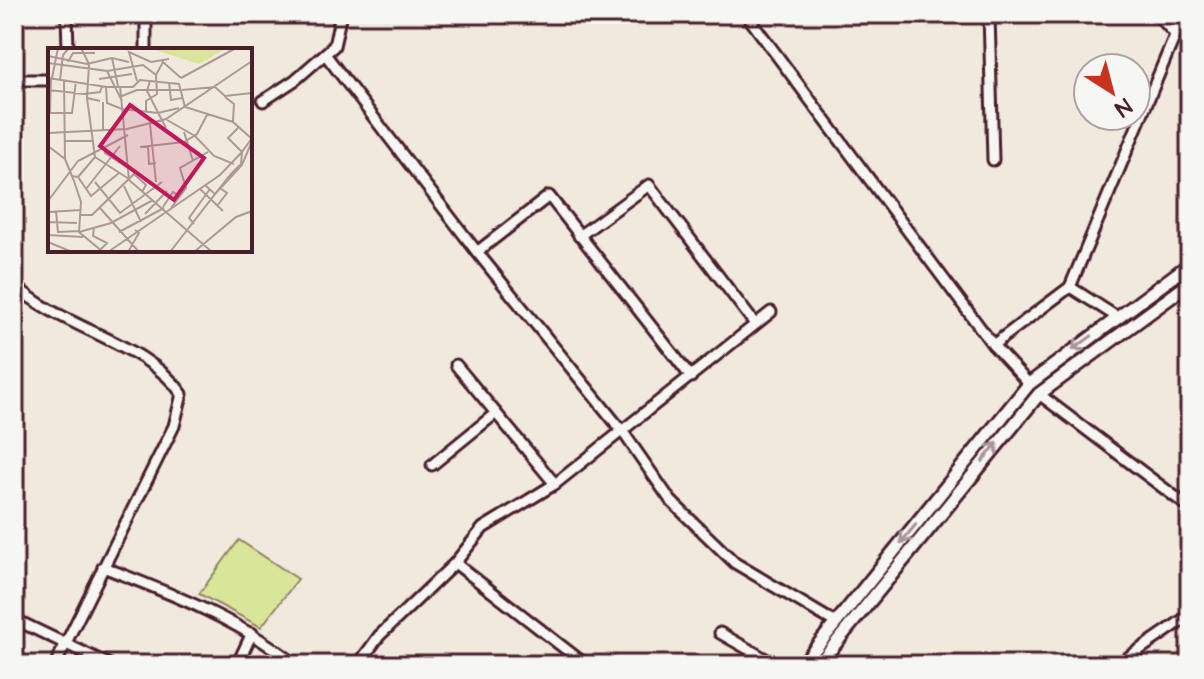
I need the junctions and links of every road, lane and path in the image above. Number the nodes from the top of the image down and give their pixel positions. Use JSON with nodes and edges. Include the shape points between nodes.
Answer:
{"nodes":[{"id":1,"x":67,"y":14,"type":"edge"},
{"id":2,"x":146,"y":14,"type":"edge"},
{"id":3,"x":341,"y":14,"type":"edge"},
{"id":4,"x":746,"y":14,"type":"edge"},
{"id":5,"x":989,"y":14,"type":"edge"},
{"id":6,"x":1157,"y":14,"type":"edge"},
{"id":7,"x":1184,"y":14,"type":"edge"},
{"id":8,"x":1174,"y":33,"type":"junction"},
{"id":9,"x":68,"y":48,"type":"edge"},
{"id":10,"x":146,"y":48,"type":"edge"},
{"id":11,"x":325,"y":54,"type":"junction"},
{"id":12,"x":14,"y":80,"type":"edge"},
{"id":13,"x":48,"y":80,"type":"edge"},
{"id":14,"x":263,"y":101,"type":"dead end"},
{"id":15,"x":993,"y":160,"type":"dead end"},
{"id":16,"x":579,"y":236,"type":"junction"},
{"id":17,"x":477,"y":252,"type":"junction"},
{"id":18,"x":1190,"y":264,"type":"edge"},
{"id":19,"x":1190,"y":283,"type":"edge"},
{"id":20,"x":14,"y":284,"type":"edge"},
{"id":21,"x":1070,"y":287,"type":"junction"},
{"id":22,"x":771,"y":312,"type":"dead end"},
{"id":23,"x":1117,"y":317,"type":"junction"},
{"id":24,"x":755,"y":324,"type":"junction"},
{"id":25,"x":993,"y":345,"type":"junction"},
{"id":26,"x":456,"y":365,"type":"dead end"},
{"id":27,"x":691,"y":377,"type":"junction"},
{"id":28,"x":1029,"y":384,"type":"junction"},
{"id":29,"x":1039,"y":394,"type":"junction"},
{"id":30,"x":496,"y":413,"type":"junction"},
{"id":31,"x":623,"y":432,"type":"junction"},
{"id":32,"x":432,"y":465,"type":"dead end"},
{"id":33,"x":555,"y":484,"type":"junction"},
{"id":34,"x":1190,"y":508,"type":"edge"},
{"id":35,"x":455,"y":563,"type":"junction"},
{"id":36,"x":103,"y":567,"type":"junction"},
{"id":37,"x":1190,"y":615,"type":"edge"},
{"id":38,"x":14,"y":619,"type":"edge"},
{"id":39,"x":836,"y":623,"type":"junction"},
{"id":40,"x":252,"y":633,"type":"junction"},
{"id":41,"x":720,"y":633,"type":"dead end"},
{"id":42,"x":65,"y":644,"type":"junction"},
{"id":43,"x":55,"y":665,"type":"edge"},
{"id":44,"x":110,"y":665,"type":"edge"},
{"id":45,"x":237,"y":665,"type":"edge"},
{"id":46,"x":296,"y":665,"type":"edge"},
{"id":47,"x":358,"y":665,"type":"edge"},
{"id":48,"x":586,"y":665,"type":"edge"},
{"id":49,"x":776,"y":665,"type":"edge"},
{"id":50,"x":802,"y":665,"type":"edge"},
{"id":51,"x":818,"y":665,"type":"edge"},
{"id":52,"x":1117,"y":665,"type":"edge"}],
"edges":[{"from":1,"to":9,"type":"street"},
{"from":2,"to":10,"type":"street"},
{"from":3,"to":11,"type":"street","via":[[334,46]]},
{"from":4,"to":25,"type":"street"},
{"from":5,"to":15,"type":"street"},
{"from":6,"to":8,"type":"street"},
{"from":7,"to":8,"type":"street"},
{"from":8,"to":21,"type":"street"},
{"from":11,"to":14,"type":"street"},
{"from":11,"to":17,"type":"street"},
{"from":12,"to":13,"type":"street"},
{"from":16,"to":17,"type":"street","via":[[549,196]]},
{"from":16,"to":24,"type":"street","via":[[649,185]]},
{"from":16,"to":27,"type":"street"},
{"from":17,"to":31,"type":"street"},
{"from":18,"to":23,"type":"street"},
{"from":19,"to":29,"type":"street"},
{"from":20,"to":36,"type":"street","via":[[32,302],[109,339],[173,380],[182,394],[174,426]]},
{"from":21,"to":23,"type":"street"},
{"from":21,"to":25,"type":"street"},
{"from":22,"to":24,"type":"street"},
{"from":23,"to":28,"type":"street","one_way":true},
{"from":24,"to":27,"type":"street"},
{"from":25,"to":28,"type":"street"},
{"from":26,"to":30,"type":"street"},
{"from":27,"to":31,"type":"street"},
{"from":28,"to":29,"type":"street"},
{"from":28,"to":39,"type":"street","one_way":true},
{"from":29,"to":34,"type":"street"},
{"from":51,"to":29,"type":"street","one_way":true},
{"from":30,"to":32,"type":"street"},
{"from":30,"to":33,"type":"street"},
{"from":31,"to":33,"type":"street"},
{"from":31,"to":39,"type":"street","via":[[671,501],[710,542],[745,570]]},
{"from":33,"to":35,"type":"street","via":[[483,528]]},
{"from":35,"to":47,"type":"street","via":[[379,636]]},
{"from":35,"to":48,"type":"street"},
{"from":36,"to":40,"type":"street","via":[[210,610]]},
{"from":36,"to":42,"type":"street"},
{"from":37,"to":52,"type":"street"},
{"from":38,"to":42,"type":"street"},
{"from":39,"to":50,"type":"street"},
{"from":40,"to":45,"type":"street"},
{"from":40,"to":46,"type":"street"},
{"from":41,"to":49,"type":"street"},
{"from":42,"to":43,"type":"street"},
{"from":42,"to":44,"type":"street"}]}
